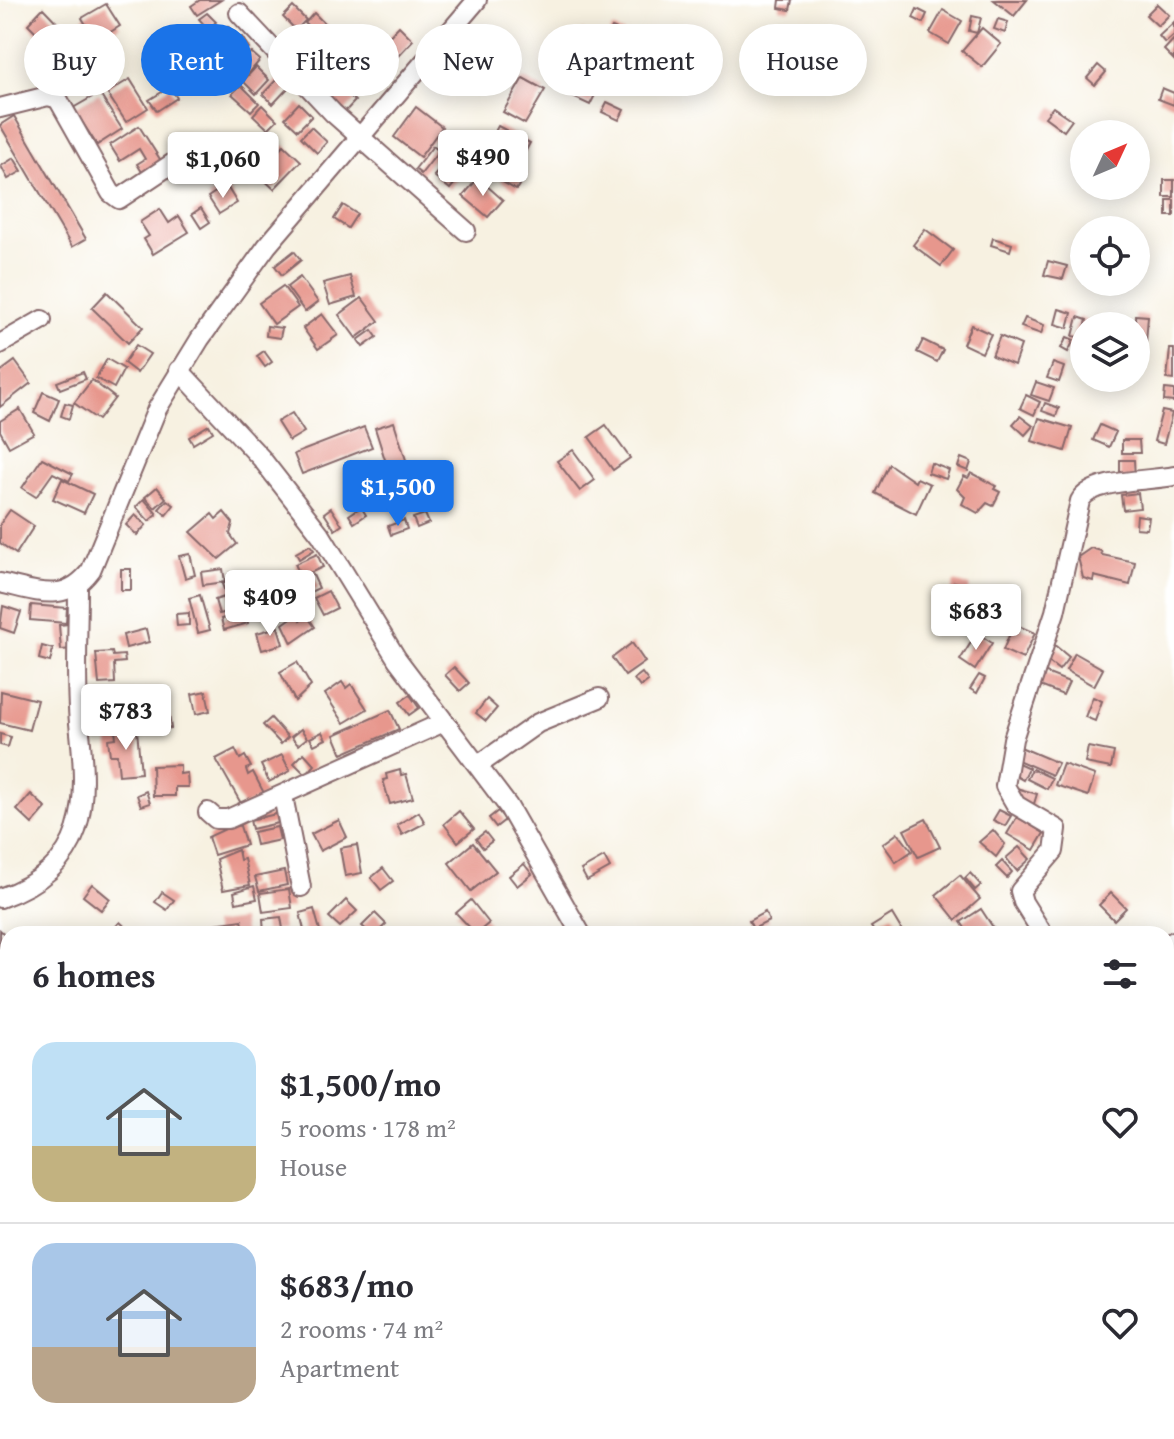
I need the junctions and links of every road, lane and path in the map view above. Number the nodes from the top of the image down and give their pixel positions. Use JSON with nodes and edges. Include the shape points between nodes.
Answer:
{"nodes":[{"id":1,"x":477,"y":0,"type":"edge"},
{"id":2,"x":239,"y":13,"type":"dead end"},
{"id":3,"x":0,"y":108,"type":"edge"},
{"id":4,"x":361,"y":136,"type":"junction"},
{"id":5,"x":197,"y":147,"type":"dead end"},
{"id":6,"x":466,"y":231,"type":"dead end"},
{"id":7,"x":42,"y":320,"type":"dead end"},
{"id":8,"x":0,"y":344,"type":"edge"},
{"id":9,"x":179,"y":370,"type":"junction"},
{"id":10,"x":1174,"y":476,"type":"edge"},
{"id":11,"x":0,"y":583,"type":"edge"},
{"id":12,"x":78,"y":588,"type":"junction"},
{"id":13,"x":599,"y":698,"type":"dead end"},
{"id":14,"x":444,"y":722,"type":"junction"},
{"id":15,"x":480,"y":764,"type":"junction"},
{"id":16,"x":283,"y":796,"type":"junction"},
{"id":17,"x":208,"y":812,"type":"dead end"},
{"id":18,"x":301,"y":887,"type":"dead end"},
{"id":19,"x":0,"y":898,"type":"edge"},
{"id":20,"x":577,"y":926,"type":"edge"},
{"id":21,"x":1038,"y":926,"type":"edge"}],
"edges":[{"from":1,"to":4,"type":"street"},
{"from":2,"to":4,"type":"street","via":[[303,84]]},
{"from":3,"to":5,"type":"street","via":[[48,96],[58,99],[119,199]]},
{"from":4,"to":6,"type":"street"},
{"from":4,"to":9,"type":"street","via":[[267,246]]},
{"from":7,"to":8,"type":"street"},
{"from":9,"to":12,"type":"street","via":[[157,409],[91,570]]},
{"from":9,"to":14,"type":"street","via":[[227,418],[296,502]]},
{"from":10,"to":21,"type":"street","via":[[1098,486],[1080,501],[1055,612],[1005,778],[1008,797],[1016,805],[1057,829],[1054,851],[1020,891]]},
{"from":11,"to":12,"type":"street","via":[[52,594]]},
{"from":12,"to":19,"type":"street","via":[[81,819],[57,867],[31,886]]},
{"from":13,"to":15,"type":"street","via":[[538,723]]},
{"from":14,"to":15,"type":"street"},
{"from":14,"to":16,"type":"street"},
{"from":15,"to":20,"type":"street"},
{"from":16,"to":17,"type":"street","via":[[228,819]]},
{"from":16,"to":18,"type":"street"}]}
